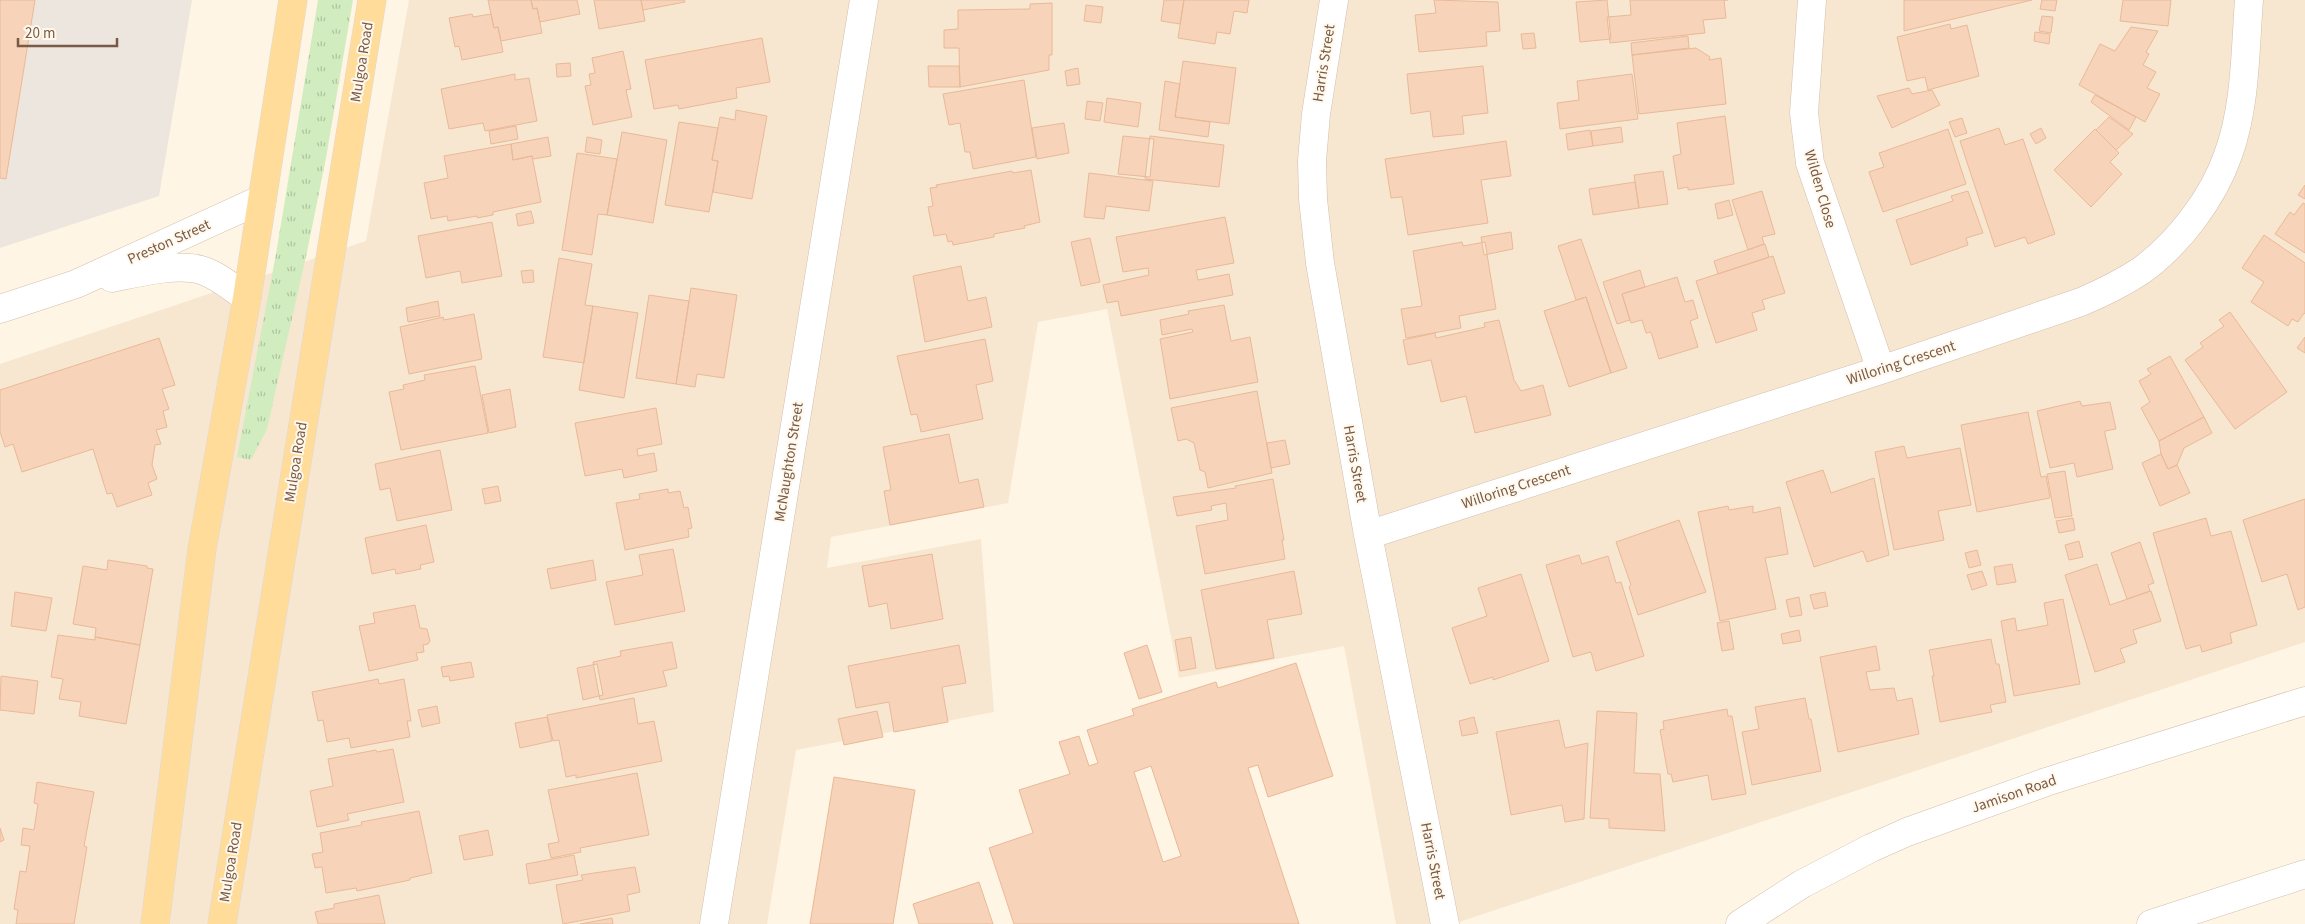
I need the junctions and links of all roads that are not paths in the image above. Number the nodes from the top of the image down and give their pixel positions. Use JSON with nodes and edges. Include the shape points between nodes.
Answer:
{"nodes":[{"id":1,"x":293,"y":0,"type":"edge"},
{"id":2,"x":372,"y":0,"type":"edge"},
{"id":3,"x":864,"y":0,"type":"edge"},
{"id":4,"x":1334,"y":0,"type":"edge"},
{"id":5,"x":1812,"y":0,"type":"edge"},
{"id":6,"x":2249,"y":0,"type":"edge"},
{"id":7,"x":262,"y":199,"type":"junction"},
{"id":8,"x":76,"y":284,"type":"junction"},
{"id":9,"x":247,"y":298,"type":"junction"},
{"id":10,"x":0,"y":309,"type":"edge"},
{"id":11,"x":1880,"y":370,"type":"junction"},
{"id":12,"x":1368,"y":535,"type":"junction"},
{"id":13,"x":2305,"y":701,"type":"edge"},
{"id":14,"x":2305,"y":874,"type":"edge"},
{"id":15,"x":155,"y":924,"type":"edge"},
{"id":16,"x":222,"y":924,"type":"edge"},
{"id":17,"x":714,"y":924,"type":"edge"},
{"id":18,"x":1445,"y":924,"type":"edge"},
{"id":19,"x":1740,"y":924,"type":"edge"},
{"id":20,"x":2151,"y":924,"type":"edge"}],
"edges":[{"from":1,"to":7,"type":"main road"},
{"from":2,"to":16,"type":"main road","name":"Mulgoa Road"},
{"from":3,"to":17,"type":"street","name":"McNaughton Street"},
{"from":4,"to":12,"type":"street","name":"Harris Street","via":[[1316,114],[1312,199],[1320,263]]},
{"from":5,"to":11,"type":"street","name":"Wilden Close","via":[[1804,113],[1810,164]]},
{"from":6,"to":11,"type":"street","name":"Willoring Crescent","via":[[2242,91],[2228,155],[2210,192],[2168,246],[2142,269],[2081,302]]},
{"from":7,"to":8,"type":"street","name":"Preston Street"},
{"from":7,"to":9,"type":"main road"},
{"from":8,"to":9,"type":"street","name":"Preston Street","via":[[185,268],[214,276]]},
{"from":8,"to":10,"type":"street","name":"Preston Street"},
{"from":9,"to":15,"type":"main road","via":[[202,549]]},
{"from":11,"to":12,"type":"street","name":"Willoring Crescent"},
{"from":12,"to":18,"type":"street","name":"Harris Street"},
{"from":13,"to":19,"type":"street","name":"Jamison Road","via":[[2046,782],[1907,832],[1802,884]]},
{"from":14,"to":20,"type":"street"}]}
